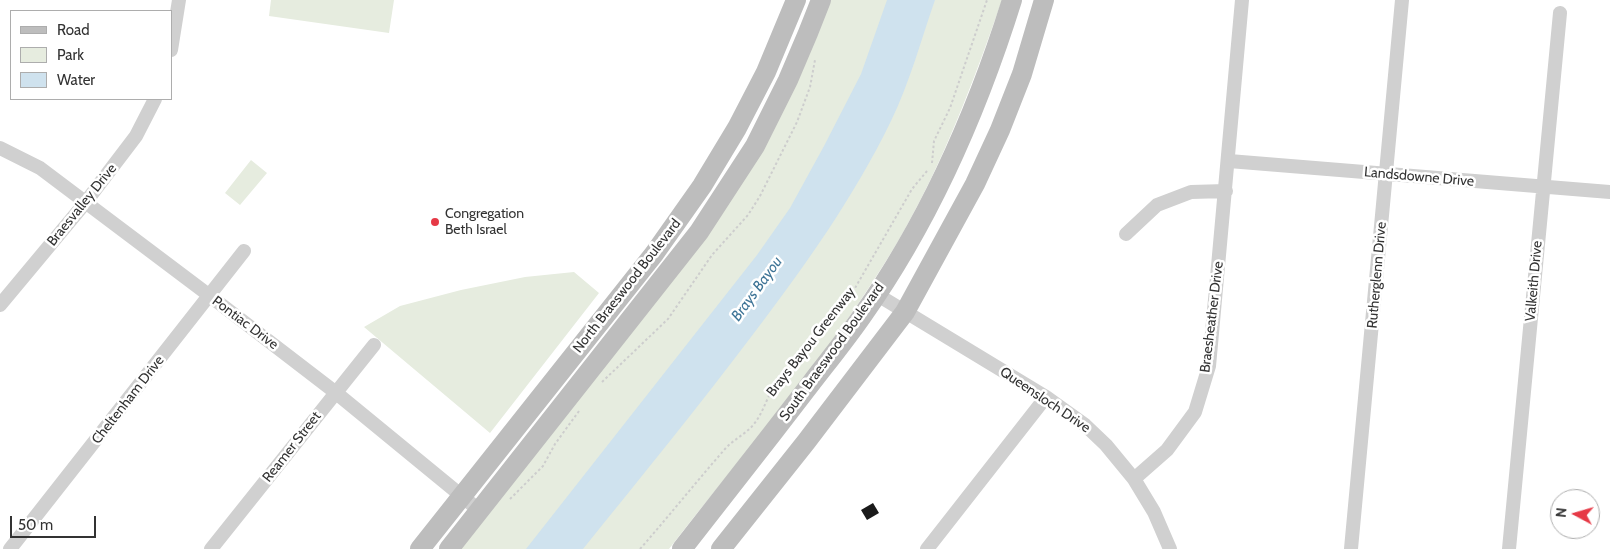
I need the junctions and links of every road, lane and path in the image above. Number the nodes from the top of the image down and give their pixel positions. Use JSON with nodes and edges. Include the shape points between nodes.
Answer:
{"nodes":[{"id":1,"x":179,"y":0,"type":"edge"},
{"id":2,"x":796,"y":0,"type":"edge"},
{"id":3,"x":820,"y":0,"type":"edge"},
{"id":4,"x":987,"y":0,"type":"edge"},
{"id":5,"x":1012,"y":0,"type":"edge"},
{"id":6,"x":1044,"y":0,"type":"edge"},
{"id":7,"x":1242,"y":0,"type":"edge"},
{"id":8,"x":1402,"y":0,"type":"edge"},
{"id":9,"x":1560,"y":13,"type":"dead end"},
{"id":10,"x":172,"y":44,"type":"edge"},
{"id":11,"x":154,"y":100,"type":"edge"},
{"id":12,"x":0,"y":148,"type":"edge"},
{"id":13,"x":1229,"y":161,"type":"junction"},
{"id":14,"x":1386,"y":174,"type":"junction"},
{"id":15,"x":1543,"y":187,"type":"junction"},
{"id":16,"x":1226,"y":191,"type":"junction"},
{"id":17,"x":1610,"y":192,"type":"edge"},
{"id":18,"x":85,"y":203,"type":"junction"},
{"id":19,"x":1126,"y":234,"type":"dead end"},
{"id":20,"x":244,"y":251,"type":"dead end"},
{"id":21,"x":629,"y":285,"type":"junction"},
{"id":22,"x":876,"y":294,"type":"junction"},
{"id":23,"x":210,"y":296,"type":"junction"},
{"id":24,"x":647,"y":299,"type":"junction"},
{"id":25,"x":0,"y":305,"type":"edge"},
{"id":26,"x":905,"y":312,"type":"junction"},
{"id":27,"x":374,"y":345,"type":"dead end"},
{"id":28,"x":335,"y":392,"type":"junction"},
{"id":29,"x":1046,"y":397,"type":"junction"},
{"id":30,"x":1134,"y":479,"type":"junction"},
{"id":31,"x":462,"y":497,"type":"junction"},
{"id":32,"x":480,"y":511,"type":"junction"},
{"id":33,"x":697,"y":530,"type":"junction"},
{"id":34,"x":10,"y":549,"type":"edge"},
{"id":35,"x":211,"y":549,"type":"edge"},
{"id":36,"x":420,"y":549,"type":"edge"},
{"id":37,"x":450,"y":549,"type":"edge"},
{"id":38,"x":640,"y":549,"type":"edge"},
{"id":39,"x":682,"y":549,"type":"edge"},
{"id":40,"x":721,"y":549,"type":"edge"},
{"id":41,"x":927,"y":549,"type":"edge"},
{"id":42,"x":1170,"y":549,"type":"edge"},
{"id":43,"x":1351,"y":549,"type":"edge"},
{"id":44,"x":1509,"y":549,"type":"edge"}],
"edges":[{"from":1,"to":10,"type":"street"},
{"from":2,"to":21,"type":"main road","name":"North Braeswood Boulevard","via":[[766,72],[737,128],[702,186]]},
{"from":3,"to":24,"type":"main road","name":"North Braeswood Boulevard","via":[[788,80],[755,146],[700,232]]},
{"from":4,"to":38,"type":"path","name":"Brays Bayou Greenway","via":[[950,108],[934,141],[932,164],[912,189],[851,295],[774,387],[761,415],[748,432],[727,447]]},
{"from":5,"to":22,"type":"main road","name":"South Braeswood Boulevard","via":[[962,137],[926,212]]},
{"from":6,"to":26,"type":"main road","via":[[1022,74],[1000,130],[975,184]]},
{"from":7,"to":13,"type":"street","name":"Braesheather Drive"},
{"from":8,"to":14,"type":"street","name":"Rutherglenn Drive"},
{"from":9,"to":15,"type":"street","name":"Valkeith Drive"},
{"from":11,"to":18,"type":"street","name":"Braesvalley Drive","via":[[136,136]]},
{"from":12,"to":18,"type":"street","name":"Pontiac Drive","via":[[40,168]]},
{"from":13,"to":14,"type":"street","name":"Landsdowne Drive"},
{"from":13,"to":16,"type":"street","name":"Braesheather Drive"},
{"from":14,"to":15,"type":"street","name":"Landsdowne Drive"},
{"from":14,"to":43,"type":"street","name":"Rutherglenn Drive"},
{"from":15,"to":17,"type":"street","name":"Landsdowne Drive"},
{"from":15,"to":44,"type":"street","name":"Valkeith Drive"},
{"from":16,"to":19,"type":"street","via":[[1190,192],[1157,205]]},
{"from":16,"to":30,"type":"street","name":"Braesheather Drive","via":[[1209,366],[1195,412],[1167,450]]},
{"from":18,"to":23,"type":"street","name":"Pontiac Drive"},
{"from":18,"to":25,"type":"street","name":"Braesvalley Drive"},
{"from":20,"to":23,"type":"street","name":"Cheltenham Drive"},
{"from":21,"to":24,"type":"main road"},
{"from":21,"to":31,"type":"main road","name":"North Braeswood Boulevard"},
{"from":22,"to":26,"type":"street","name":"Queensloch Drive"},
{"from":22,"to":33,"type":"main road","name":"South Braeswood Boulevard","via":[[857,324]]},
{"from":23,"to":28,"type":"street","name":"Pontiac Drive"},
{"from":23,"to":34,"type":"street","name":"Cheltenham Drive"},
{"from":24,"to":32,"type":"main road","name":"North Braeswood Boulevard"},
{"from":26,"to":29,"type":"street","name":"Queensloch Drive"},
{"from":26,"to":40,"type":"main road"},
{"from":27,"to":28,"type":"street","name":"Reamer Street"},
{"from":28,"to":31,"type":"street","name":"Pontiac Drive"},
{"from":28,"to":35,"type":"street","name":"Reamer Street"},
{"from":29,"to":30,"type":"street","name":"Queensloch Drive","via":[[1085,425]]},
{"from":29,"to":41,"type":"street"},
{"from":30,"to":42,"type":"street","name":"Queensloch Drive","via":[[1154,512]]},
{"from":31,"to":32,"type":"street","name":"Pontiac Drive"},
{"from":31,"to":36,"type":"main road","name":"North Braeswood Boulevard"},
{"from":32,"to":37,"type":"main road","name":"North Braeswood Boulevard"},
{"from":33,"to":39,"type":"main road","name":"South Braeswood Boulevard"},
{"from":33,"to":40,"type":"main road"}]}
